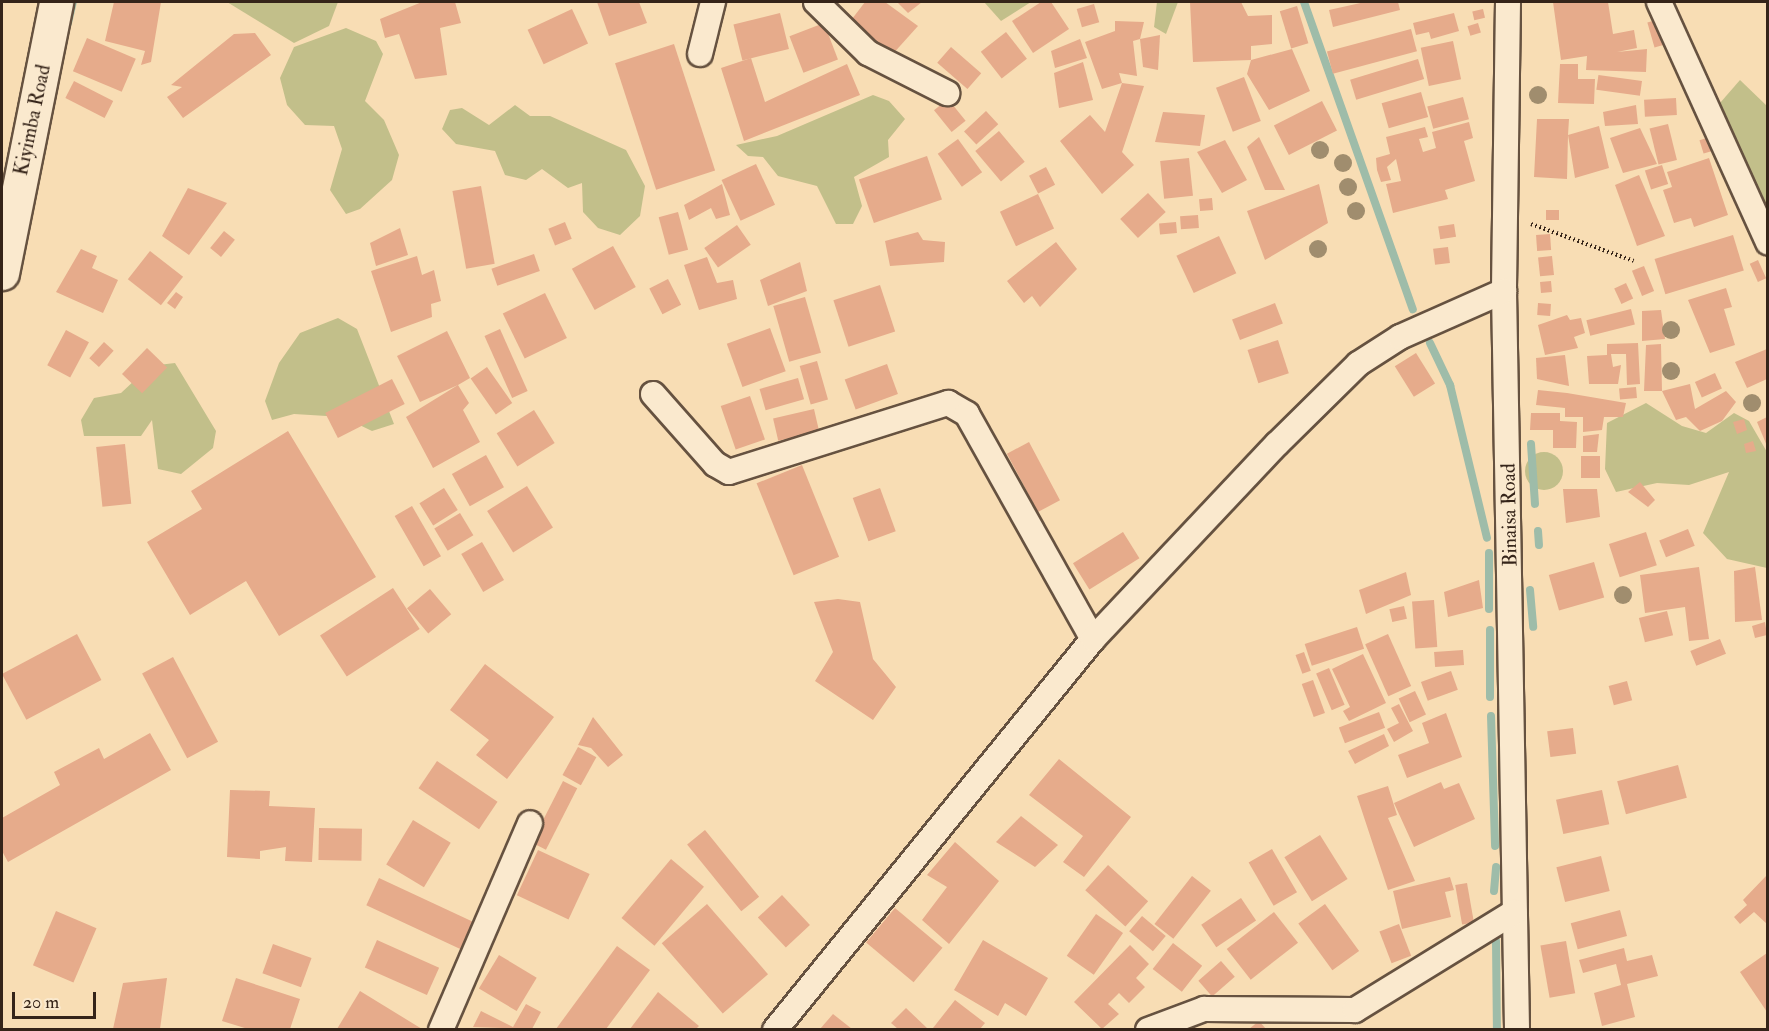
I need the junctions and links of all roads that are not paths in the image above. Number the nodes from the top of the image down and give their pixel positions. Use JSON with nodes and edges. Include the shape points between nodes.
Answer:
{"nodes":[{"id":1,"x":56,"y":2,"type":"edge"},
{"id":2,"x":713,"y":2,"type":"edge"},
{"id":3,"x":816,"y":2,"type":"edge"},
{"id":4,"x":1508,"y":2,"type":"edge"},
{"id":5,"x":1659,"y":2,"type":"edge"},
{"id":6,"x":700,"y":54,"type":"dead end"},
{"id":7,"x":947,"y":93,"type":"dead end"},
{"id":8,"x":5,"y":234,"type":"edge"},
{"id":9,"x":1767,"y":242,"type":"edge"},
{"id":10,"x":2,"y":273,"type":"edge"},
{"id":11,"x":1504,"y":291,"type":"junction"},
{"id":12,"x":653,"y":394,"type":"dead end"},
{"id":13,"x":1093,"y":639,"type":"junction"},
{"id":14,"x":530,"y":823,"type":"dead end"},
{"id":15,"x":1514,"y":912,"type":"junction"},
{"id":16,"x":1355,"y":1010,"type":"junction"},
{"id":17,"x":441,"y":1029,"type":"edge"},
{"id":18,"x":775,"y":1029,"type":"edge"},
{"id":19,"x":1148,"y":1029,"type":"edge"},
{"id":20,"x":1335,"y":1029,"type":"edge"},
{"id":21,"x":1516,"y":1029,"type":"edge"}],
"edges":[{"from":1,"to":8,"type":"street","name":"Kiyimba Road"},
{"from":2,"to":6,"type":"street"},
{"from":3,"to":7,"type":"street","via":[[868,53]]},
{"from":4,"to":11,"type":"street","name":"Binaisa Road"},
{"from":5,"to":9,"type":"street"},
{"from":8,"to":10,"type":"street","name":"Kiyimba Road"},
{"from":11,"to":13,"type":"street","via":[[1400,337],[1358,364]]},
{"from":11,"to":15,"type":"street","name":"Binaisa Road"},
{"from":12,"to":13,"type":"street","via":[[715,464],[729,472],[948,403],[967,414]]},
{"from":13,"to":18,"type":"street"},
{"from":14,"to":17,"type":"street"},
{"from":15,"to":16,"type":"street"},
{"from":15,"to":21,"type":"street","name":"Binaisa Road"},
{"from":16,"to":19,"type":"street","via":[[1204,1009]]},
{"from":16,"to":20,"type":"street"}]}
